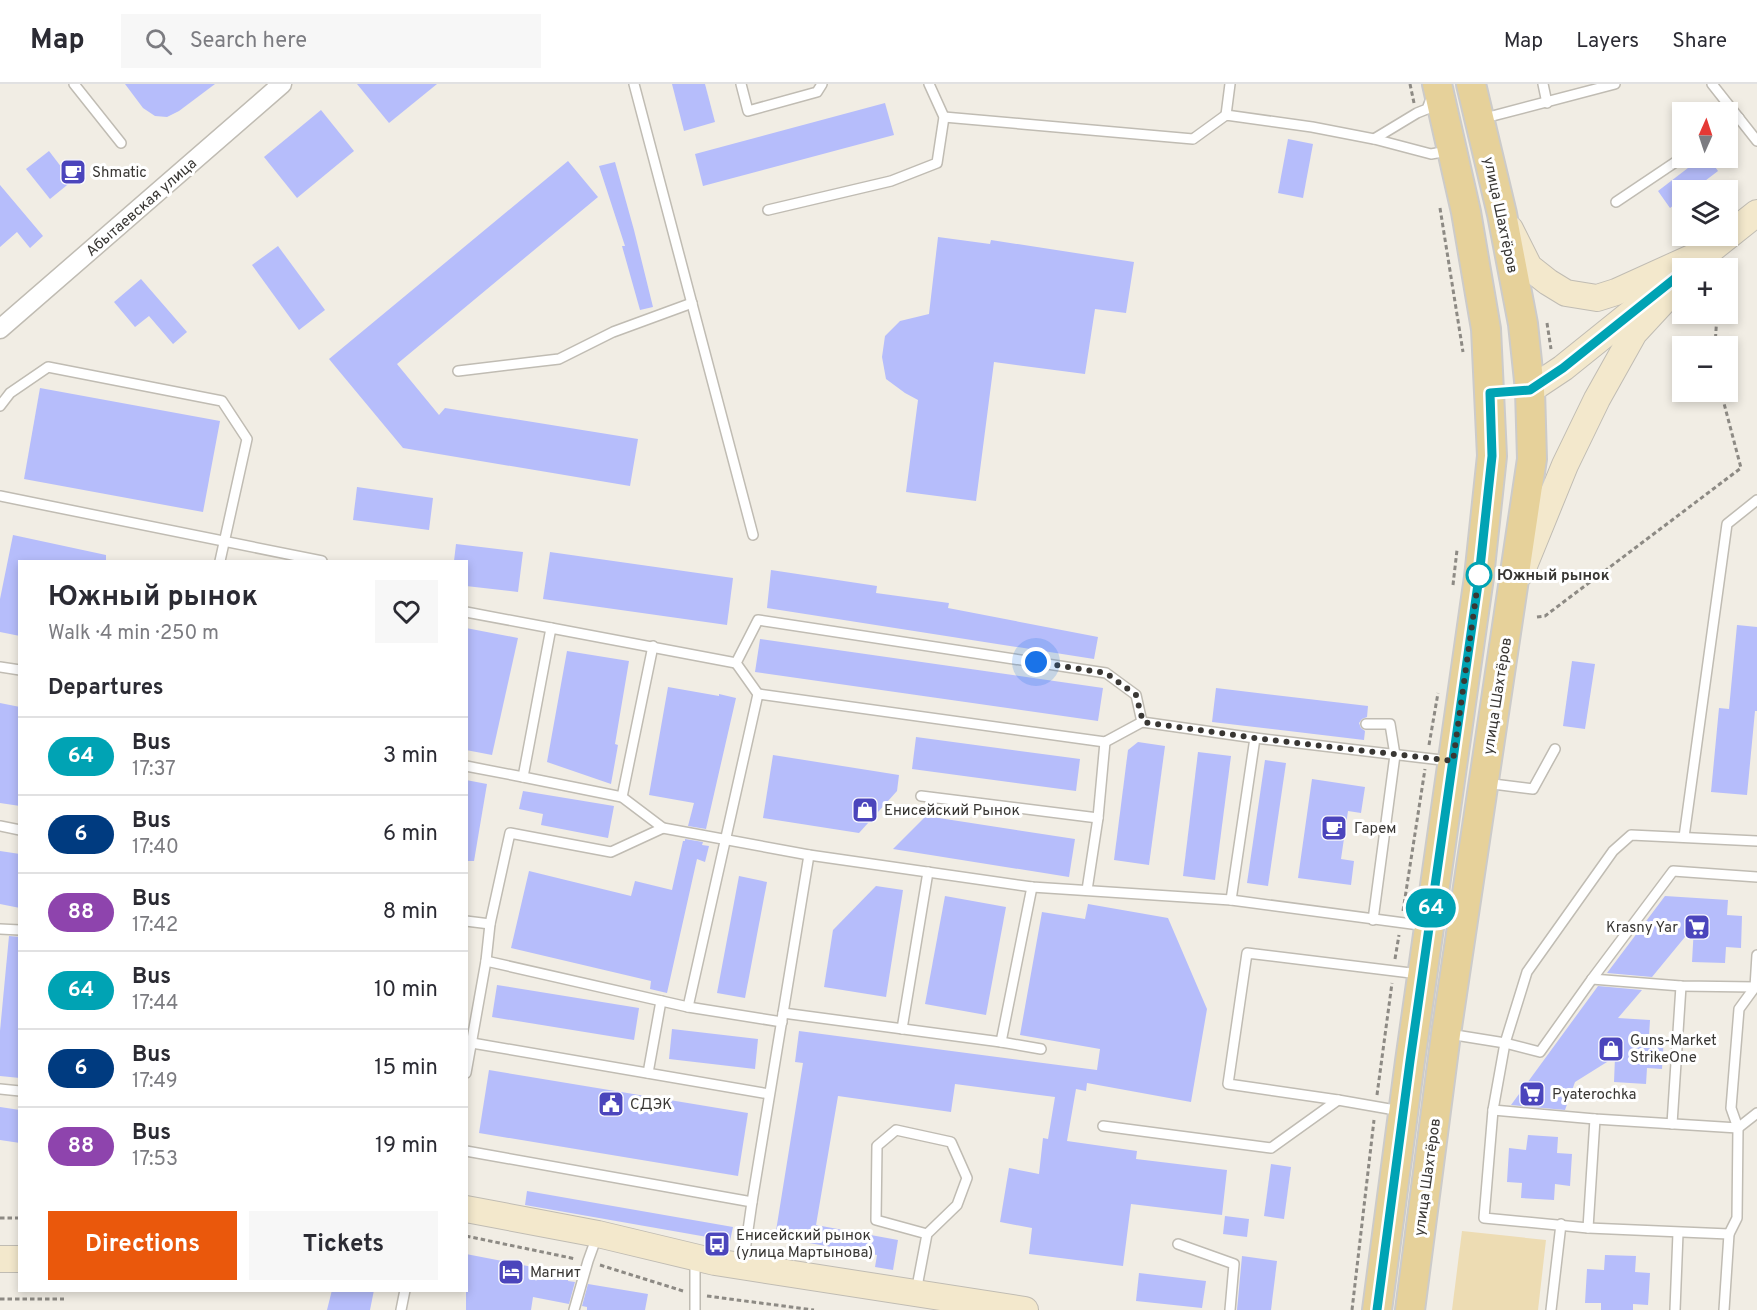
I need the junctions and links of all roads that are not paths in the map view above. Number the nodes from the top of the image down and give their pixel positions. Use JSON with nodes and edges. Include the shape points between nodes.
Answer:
{"nodes":[{"id":1,"x":74,"y":84,"type":"edge"},
{"id":2,"x":282,"y":84,"type":"edge"},
{"id":3,"x":634,"y":84,"type":"edge"},
{"id":4,"x":741,"y":84,"type":"edge"},
{"id":5,"x":822,"y":84,"type":"edge"},
{"id":6,"x":929,"y":84,"type":"edge"},
{"id":7,"x":1230,"y":84,"type":"edge"},
{"id":8,"x":1437,"y":84,"type":"edge"},
{"id":9,"x":1471,"y":84,"type":"edge"},
{"id":10,"x":1543,"y":84,"type":"edge"},
{"id":11,"x":1615,"y":84,"type":"edge"},
{"id":12,"x":1712,"y":84,"type":"edge"},
{"id":13,"x":1726,"y":102,"type":"edge"},
{"id":14,"x":1547,"y":103,"type":"junction"},
{"id":15,"x":1226,"y":115,"type":"junction"},
{"id":16,"x":945,"y":117,"type":"junction"},
{"id":17,"x":1738,"y":118,"type":"edge"},
{"id":18,"x":1480,"y":120,"type":"junction"},
{"id":19,"x":1374,"y":139,"type":"junction"},
{"id":20,"x":1757,"y":141,"type":"edge"},
{"id":21,"x":121,"y":143,"type":"dead end"},
{"id":22,"x":1453,"y":150,"type":"junction"},
{"id":23,"x":1672,"y":164,"type":"edge"},
{"id":24,"x":1616,"y":202,"type":"dead end"},
{"id":25,"x":768,"y":210,"type":"dead end"},
{"id":26,"x":1757,"y":213,"type":"edge"},
{"id":27,"x":1502,"y":214,"type":"junction"},
{"id":28,"x":1711,"y":249,"type":"junction"},
{"id":29,"x":1700,"y":258,"type":"edge"},
{"id":30,"x":1702,"y":258,"type":"edge"},
{"id":31,"x":1672,"y":281,"type":"edge"},
{"id":32,"x":1672,"y":292,"type":"edge"},
{"id":33,"x":692,"y":303,"type":"junction"},
{"id":34,"x":0,"y":329,"type":"edge"},
{"id":35,"x":458,"y":370,"type":"dead end"},
{"id":36,"x":1530,"y":390,"type":"junction"},
{"id":37,"x":1490,"y":393,"type":"junction"},
{"id":38,"x":0,"y":406,"type":"edge"},
{"id":39,"x":0,"y":496,"type":"edge"},
{"id":40,"x":1757,"y":500,"type":"edge"},
{"id":41,"x":753,"y":535,"type":"dead end"},
{"id":42,"x":224,"y":542,"type":"junction"},
{"id":43,"x":220,"y":560,"type":"edge"},
{"id":44,"x":317,"y":560,"type":"edge"},
{"id":45,"x":1513,"y":593,"type":"junction"},
{"id":46,"x":468,"y":612,"type":"edge"},
{"id":47,"x":551,"y":628,"type":"junction"},
{"id":48,"x":653,"y":646,"type":"junction"},
{"id":49,"x":736,"y":663,"type":"junction"},
{"id":50,"x":0,"y":667,"type":"edge"},
{"id":51,"x":18,"y":670,"type":"edge"},
{"id":52,"x":758,"y":694,"type":"junction"},
{"id":53,"x":1143,"y":722,"type":"junction"},
{"id":54,"x":1366,"y":724,"type":"dead end"},
{"id":55,"x":1255,"y":738,"type":"junction"},
{"id":56,"x":1105,"y":742,"type":"junction"},
{"id":57,"x":1555,"y":749,"type":"dead end"},
{"id":58,"x":1395,"y":756,"type":"junction"},
{"id":59,"x":1440,"y":760,"type":"junction"},
{"id":60,"x":468,"y":766,"type":"edge"},
{"id":61,"x":523,"y":777,"type":"junction"},
{"id":62,"x":1483,"y":783,"type":"junction"},
{"id":63,"x":921,"y":796,"type":"dead end"},
{"id":64,"x":622,"y":797,"type":"junction"},
{"id":65,"x":1098,"y":818,"type":"junction"},
{"id":66,"x":0,"y":826,"type":"edge"},
{"id":67,"x":663,"y":828,"type":"junction"},
{"id":68,"x":18,"y":830,"type":"edge"},
{"id":69,"x":1684,"y":837,"type":"junction"},
{"id":70,"x":725,"y":838,"type":"junction"},
{"id":71,"x":1757,"y":841,"type":"edge"},
{"id":72,"x":809,"y":855,"type":"junction"},
{"id":73,"x":928,"y":872,"type":"junction"},
{"id":74,"x":1757,"y":877,"type":"edge"},
{"id":75,"x":1032,"y":887,"type":"junction"},
{"id":76,"x":1087,"y":890,"type":"junction"},
{"id":77,"x":1231,"y":900,"type":"junction"},
{"id":78,"x":1373,"y":920,"type":"junction"},
{"id":79,"x":468,"y":921,"type":"edge"},
{"id":80,"x":490,"y":924,"type":"junction"},
{"id":81,"x":1415,"y":925,"type":"junction"},
{"id":82,"x":0,"y":928,"type":"edge"},
{"id":83,"x":18,"y":930,"type":"edge"},
{"id":84,"x":1757,"y":955,"type":"edge"},
{"id":85,"x":486,"y":961,"type":"junction"},
{"id":86,"x":1422,"y":974,"type":"junction"},
{"id":87,"x":1592,"y":979,"type":"junction"},
{"id":88,"x":1682,"y":986,"type":"junction"},
{"id":89,"x":1755,"y":987,"type":"junction"},
{"id":90,"x":661,"y":1001,"type":"junction"},
{"id":91,"x":688,"y":1007,"type":"junction"},
{"id":92,"x":783,"y":1018,"type":"junction"},
{"id":93,"x":902,"y":1029,"type":"junction"},
{"id":94,"x":1446,"y":1034,"type":"junction"},
{"id":95,"x":1001,"y":1042,"type":"junction"},
{"id":96,"x":472,"y":1043,"type":"junction"},
{"id":97,"x":1505,"y":1043,"type":"junction"},
{"id":98,"x":1041,"y":1049,"type":"dead end"},
{"id":99,"x":468,"y":1063,"type":"edge"},
{"id":100,"x":648,"y":1074,"type":"junction"},
{"id":101,"x":0,"y":1089,"type":"edge"},
{"id":102,"x":18,"y":1091,"type":"edge"},
{"id":103,"x":769,"y":1094,"type":"junction"},
{"id":104,"x":1338,"y":1100,"type":"junction"},
{"id":105,"x":1494,"y":1110,"type":"junction"},
{"id":106,"x":1404,"y":1112,"type":"junction"},
{"id":107,"x":1757,"y":1113,"type":"edge"},
{"id":108,"x":1595,"y":1119,"type":"junction"},
{"id":109,"x":1672,"y":1124,"type":"junction"},
{"id":110,"x":1103,"y":1126,"type":"dead end"},
{"id":111,"x":1738,"y":1128,"type":"junction"},
{"id":112,"x":468,"y":1151,"type":"edge"},
{"id":113,"x":752,"y":1202,"type":"junction"},
{"id":114,"x":468,"y":1209,"type":"edge"},
{"id":115,"x":1561,"y":1224,"type":"junction"},
{"id":116,"x":1587,"y":1228,"type":"junction"},
{"id":117,"x":1678,"y":1233,"type":"junction"},
{"id":118,"x":598,"y":1234,"type":"junction"},
{"id":119,"x":927,"y":1234,"type":"junction"},
{"id":120,"x":1729,"y":1234,"type":"junction"},
{"id":121,"x":1178,"y":1244,"type":"dead end"},
{"id":122,"x":0,"y":1258,"type":"edge"},
{"id":123,"x":18,"y":1258,"type":"edge"},
{"id":124,"x":695,"y":1258,"type":"junction"},
{"id":125,"x":742,"y":1267,"type":"junction"},
{"id":126,"x":405,"y":1292,"type":"edge"},
{"id":127,"x":922,"y":1298,"type":"junction"},
{"id":128,"x":401,"y":1310,"type":"edge"},
{"id":129,"x":574,"y":1310,"type":"edge"},
{"id":130,"x":695,"y":1310,"type":"edge"},
{"id":131,"x":1025,"y":1310,"type":"edge"},
{"id":132,"x":1230,"y":1310,"type":"edge"},
{"id":133,"x":1377,"y":1310,"type":"edge"},
{"id":134,"x":1410,"y":1310,"type":"edge"},
{"id":135,"x":1551,"y":1310,"type":"edge"},
{"id":136,"x":1675,"y":1310,"type":"edge"},
{"id":137,"x":1724,"y":1310,"type":"edge"}],
"edges":[{"from":1,"to":21,"type":"lane"},
{"from":2,"to":34,"type":"street","name":"Абытаевская улица"},
{"from":3,"to":33,"type":"lane"},
{"from":4,"to":5,"type":"lane","via":[[748,111],[817,92]]},
{"from":6,"to":16,"type":"lane"},
{"from":7,"to":15,"type":"lane"},
{"from":8,"to":19,"type":"lane","via":[[1427,109]]},
{"from":8,"to":22,"type":"main road","name":"улица Шахтёров"},
{"from":9,"to":18,"type":"main road","name":"улица Шахтёров"},
{"from":10,"to":14,"type":"lane"},
{"from":11,"to":14,"type":"lane"},
{"from":12,"to":13,"type":"lane"},
{"from":14,"to":18,"type":"lane"},
{"from":15,"to":16,"type":"lane","via":[[1193,139]]},
{"from":15,"to":19,"type":"lane"},
{"from":16,"to":25,"type":"lane","via":[[937,163],[891,181]]},
{"from":17,"to":20,"type":"lane"},
{"from":18,"to":27,"type":"main road","name":"улица Шахтёров"},
{"from":19,"to":22,"type":"lane","via":[[1431,153]]},
{"from":22,"to":37,"type":"main road","name":"улица Шахтёров","via":[[1486,329]]},
{"from":23,"to":24,"type":"lane"},
{"from":26,"to":28,"type":"street"},
{"from":27,"to":28,"type":"street","via":[[1529,267],[1566,293],[1597,298]]},
{"from":27,"to":36,"type":"main road","name":"улица Шахтёров","via":[[1523,324]]},
{"from":28,"to":29,"type":"street"},
{"from":28,"to":30,"type":"street"},
{"from":31,"to":36,"type":"street"},
{"from":32,"to":45,"type":"street","via":[[1634,333],[1597,399],[1565,465]]},
{"from":33,"to":35,"type":"lane","via":[[613,332],[560,359]]},
{"from":33,"to":41,"type":"lane"},
{"from":36,"to":37,"type":"main road"},
{"from":36,"to":45,"type":"main road","name":"улица Шахтёров","via":[[1532,459]]},
{"from":37,"to":59,"type":"main road","name":"улица Шахтёров","via":[[1492,456],[1479,577]]},
{"from":38,"to":42,"type":"lane","via":[[10,393],[48,367],[222,401],[247,439]]},
{"from":39,"to":42,"type":"lane"},
{"from":40,"to":69,"type":"lane","via":[[1728,524]]},
{"from":42,"to":43,"type":"lane"},
{"from":42,"to":44,"type":"lane"},
{"from":45,"to":62,"type":"main road","name":"улица Шахтёров"},
{"from":46,"to":47,"type":"lane"},
{"from":47,"to":48,"type":"lane"},
{"from":47,"to":61,"type":"lane"},
{"from":48,"to":49,"type":"lane"},
{"from":48,"to":64,"type":"lane"},
{"from":49,"to":52,"type":"lane"},
{"from":49,"to":53,"type":"lane","via":[[758,620],[1106,673],[1136,695]]},
{"from":50,"to":51,"type":"lane"},
{"from":52,"to":56,"type":"lane"},
{"from":52,"to":70,"type":"lane"},
{"from":53,"to":55,"type":"lane"},
{"from":53,"to":56,"type":"lane"},
{"from":54,"to":58,"type":"lane","via":[[1390,724]]},
{"from":55,"to":58,"type":"lane"},
{"from":55,"to":77,"type":"lane"},
{"from":56,"to":65,"type":"lane"},
{"from":57,"to":62,"type":"lane","via":[[1533,789]]},
{"from":58,"to":59,"type":"lane"},
{"from":58,"to":78,"type":"lane"},
{"from":59,"to":81,"type":"main road","name":"улица Шахтёров"},
{"from":60,"to":61,"type":"lane"},
{"from":61,"to":64,"type":"lane"},
{"from":62,"to":94,"type":"main road","name":"улица Шахтёров"},
{"from":63,"to":65,"type":"lane"},
{"from":64,"to":67,"type":"lane"},
{"from":65,"to":76,"type":"lane"},
{"from":66,"to":68,"type":"lane"},
{"from":67,"to":70,"type":"lane"},
{"from":67,"to":80,"type":"lane","via":[[611,852],[510,833]]},
{"from":69,"to":71,"type":"lane"},
{"from":69,"to":97,"type":"lane","via":[[1630,835],[1612,851],[1527,972]]},
{"from":70,"to":72,"type":"lane"},
{"from":70,"to":91,"type":"lane"},
{"from":72,"to":73,"type":"lane"},
{"from":72,"to":92,"type":"lane"},
{"from":73,"to":75,"type":"lane"},
{"from":73,"to":93,"type":"lane"},
{"from":74,"to":87,"type":"lane","via":[[1673,871]]},
{"from":75,"to":76,"type":"lane"},
{"from":75,"to":95,"type":"lane"},
{"from":76,"to":77,"type":"lane"},
{"from":77,"to":78,"type":"lane"},
{"from":78,"to":81,"type":"lane"},
{"from":79,"to":80,"type":"lane"},
{"from":80,"to":85,"type":"lane"},
{"from":81,"to":86,"type":"main road","name":"улица Шахтёров"},
{"from":82,"to":83,"type":"lane"},
{"from":84,"to":89,"type":"lane"},
{"from":85,"to":90,"type":"lane"},
{"from":85,"to":96,"type":"lane"},
{"from":86,"to":104,"type":"lane","via":[[1247,953],[1228,1084]]},
{"from":86,"to":106,"type":"main road","name":"улица Шахтёров"},
{"from":87,"to":88,"type":"lane"},
{"from":87,"to":97,"type":"lane","via":[[1540,1052]]},
{"from":88,"to":89,"type":"lane"},
{"from":88,"to":109,"type":"lane"},
{"from":89,"to":111,"type":"lane","via":[[1739,1009],[1731,1108]]},
{"from":90,"to":91,"type":"lane"},
{"from":90,"to":100,"type":"lane"},
{"from":91,"to":92,"type":"lane"},
{"from":92,"to":93,"type":"lane"},
{"from":92,"to":103,"type":"lane"},
{"from":93,"to":95,"type":"lane"},
{"from":94,"to":97,"type":"lane"},
{"from":94,"to":134,"type":"main road","name":"улица Шахтёров"},
{"from":95,"to":98,"type":"lane"},
{"from":96,"to":99,"type":"lane"},
{"from":96,"to":100,"type":"lane"},
{"from":97,"to":105,"type":"lane"},
{"from":100,"to":103,"type":"lane"},
{"from":101,"to":102,"type":"lane"},
{"from":103,"to":113,"type":"lane"},
{"from":104,"to":106,"type":"lane"},
{"from":104,"to":110,"type":"lane","via":[[1271,1148]]},
{"from":105,"to":108,"type":"lane"},
{"from":105,"to":115,"type":"lane","via":[[1484,1218]]},
{"from":106,"to":133,"type":"main road","name":"улица Шахтёров"},
{"from":107,"to":111,"type":"lane"},
{"from":108,"to":109,"type":"lane"},
{"from":108,"to":116,"type":"lane"},
{"from":109,"to":111,"type":"lane"},
{"from":111,"to":120,"type":"lane","via":[[1737,1218]]},
{"from":112,"to":113,"type":"lane"},
{"from":113,"to":125,"type":"lane"},
{"from":114,"to":118,"type":"street"},
{"from":115,"to":116,"type":"lane"},
{"from":115,"to":135,"type":"lane"},
{"from":116,"to":117,"type":"lane"},
{"from":117,"to":120,"type":"lane"},
{"from":117,"to":136,"type":"lane"},
{"from":118,"to":124,"type":"street"},
{"from":118,"to":129,"type":"lane"},
{"from":119,"to":119,"type":"lane","via":[[876,1220],[877,1146],[896,1130],[951,1142],[967,1178],[957,1205]]},
{"from":119,"to":127,"type":"lane","via":[[918,1276]]},
{"from":120,"to":137,"type":"lane"},
{"from":121,"to":132,"type":"lane","via":[[1234,1264]]},
{"from":122,"to":123,"type":"street"},
{"from":124,"to":125,"type":"street"},
{"from":124,"to":130,"type":"lane"},
{"from":125,"to":127,"type":"street"},
{"from":126,"to":128,"type":"lane"},
{"from":127,"to":131,"type":"street"}]}
